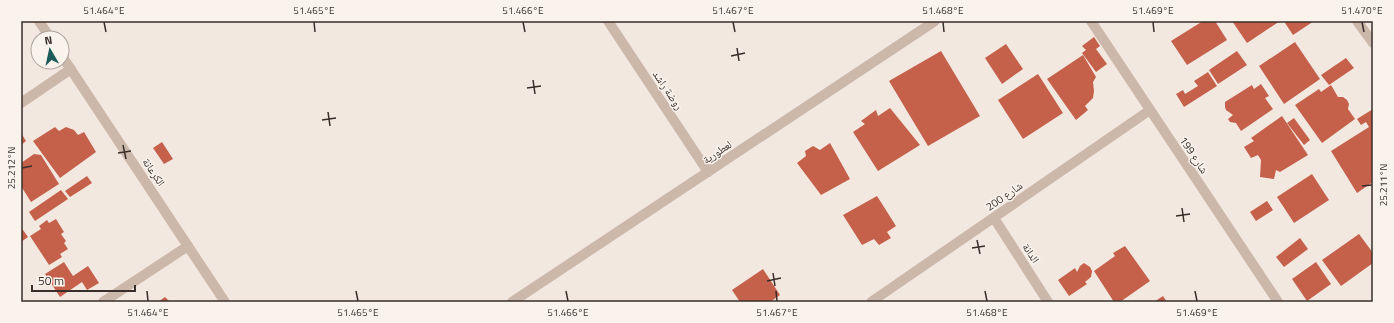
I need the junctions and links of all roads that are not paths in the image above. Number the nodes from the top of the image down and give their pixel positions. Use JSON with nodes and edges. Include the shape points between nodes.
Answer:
{"nodes":[{"id":1,"x":39,"y":21,"type":"edge"},
{"id":2,"x":608,"y":21,"type":"edge"},
{"id":3,"x":935,"y":21,"type":"edge"},
{"id":4,"x":1091,"y":21,"type":"edge"},
{"id":5,"x":1357,"y":21,"type":"edge"},
{"id":6,"x":45,"y":30,"type":"edge"},
{"id":7,"x":1373,"y":43,"type":"edge"},
{"id":8,"x":71,"y":69,"type":"joint"},
{"id":9,"x":21,"y":103,"type":"edge"},
{"id":10,"x":1150,"y":110,"type":"junction"},
{"id":11,"x":708,"y":172,"type":"junction"},
{"id":12,"x":994,"y":218,"type":"junction"},
{"id":13,"x":188,"y":246,"type":"junction"},
{"id":14,"x":103,"y":302,"type":"edge"},
{"id":15,"x":225,"y":302,"type":"edge"},
{"id":16,"x":512,"y":302,"type":"edge"},
{"id":17,"x":871,"y":302,"type":"edge"},
{"id":18,"x":1048,"y":302,"type":"edge"},
{"id":19,"x":1278,"y":302,"type":"edge"}],
"edges":[{"from":1,"to":6,"type":"street"},
{"from":2,"to":11,"type":"street","name":"روضة راشد"},
{"from":3,"to":11,"type":"street","name":"لعطورية"},
{"from":4,"to":10,"type":"street","name":"شارع 199"},
{"from":5,"to":7,"type":"street"},
{"from":8,"to":9,"type":"street"},
{"from":8,"to":13,"type":"street","name":"الكرعانة"},
{"from":10,"to":12,"type":"street","name":"شارع 200"},
{"from":10,"to":19,"type":"street","name":"شارع 199"},
{"from":11,"to":16,"type":"street","name":"لعطورية"},
{"from":12,"to":17,"type":"street","name":"شارع 200"},
{"from":12,"to":18,"type":"street","name":"الدانة"},
{"from":13,"to":14,"type":"street"},
{"from":13,"to":15,"type":"street","name":"الكرعانة"}]}
